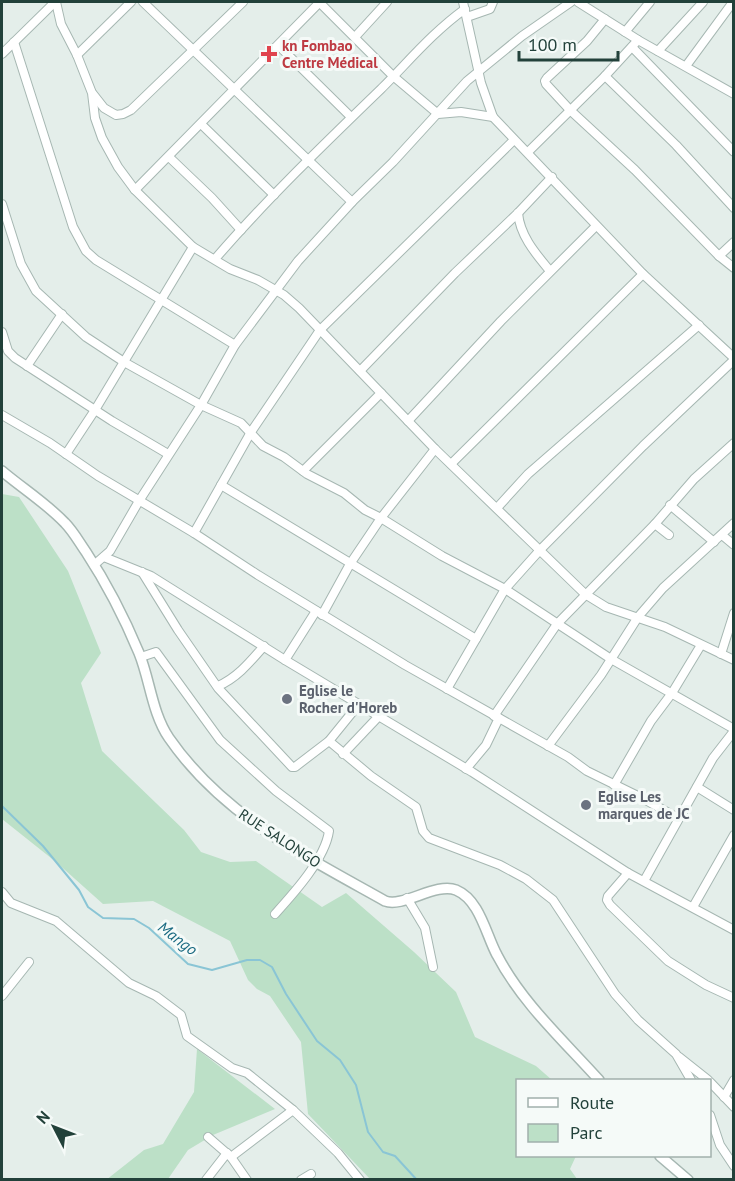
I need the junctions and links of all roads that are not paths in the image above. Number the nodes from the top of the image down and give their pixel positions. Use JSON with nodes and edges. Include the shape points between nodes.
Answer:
{"nodes":[{"id":1,"x":56,"y":2,"type":"edge"},
{"id":2,"x":131,"y":2,"type":"edge"},
{"id":3,"x":143,"y":2,"type":"edge"},
{"id":4,"x":243,"y":2,"type":"edge"},
{"id":5,"x":320,"y":2,"type":"edge"},
{"id":6,"x":387,"y":2,"type":"edge"},
{"id":7,"x":493,"y":2,"type":"edge"},
{"id":8,"x":571,"y":2,"type":"edge"},
{"id":9,"x":650,"y":2,"type":"edge"},
{"id":10,"x":703,"y":2,"type":"edge"},
{"id":11,"x":733,"y":2,"type":"edge"},
{"id":12,"x":582,"y":3,"type":"edge"},
{"id":13,"x":465,"y":9,"type":"edge"},
{"id":14,"x":605,"y":19,"type":"junction"},
{"id":15,"x":626,"y":32,"type":"junction"},
{"id":16,"x":355,"y":37,"type":"junction"},
{"id":17,"x":638,"y":40,"type":"junction"},
{"id":18,"x":14,"y":42,"type":"junction"},
{"id":19,"x":279,"y":46,"type":"junction"},
{"id":20,"x":632,"y":47,"type":"junction"},
{"id":21,"x":194,"y":51,"type":"junction"},
{"id":22,"x":658,"y":51,"type":"junction"},
{"id":23,"x":2,"y":54,"type":"edge"},
{"id":24,"x":77,"y":55,"type":"junction"},
{"id":25,"x":686,"y":66,"type":"junction"},
{"id":26,"x":479,"y":70,"type":"junction"},
{"id":27,"x":393,"y":76,"type":"junction"},
{"id":28,"x":605,"y":76,"type":"junction"},
{"id":29,"x":236,"y":89,"type":"junction"},
{"id":30,"x":733,"y":92,"type":"edge"},
{"id":31,"x":92,"y":93,"type":"junction"},
{"id":32,"x":570,"y":110,"type":"junction"},
{"id":33,"x":438,"y":114,"type":"junction"},
{"id":34,"x":351,"y":117,"type":"junction"},
{"id":35,"x":493,"y":117,"type":"junction"},
{"id":36,"x":201,"y":124,"type":"junction"},
{"id":37,"x":514,"y":140,"type":"junction"},
{"id":38,"x":528,"y":152,"type":"junction"},
{"id":39,"x":734,"y":153,"type":"edge"},
{"id":40,"x":169,"y":157,"type":"junction"},
{"id":41,"x":307,"y":161,"type":"junction"},
{"id":42,"x":552,"y":177,"type":"junction"},
{"id":43,"x":135,"y":190,"type":"junction"},
{"id":44,"x":274,"y":195,"type":"junction"},
{"id":45,"x":352,"y":202,"type":"junction"},
{"id":46,"x":2,"y":204,"type":"edge"},
{"id":47,"x":734,"y":208,"type":"edge"},
{"id":48,"x":518,"y":213,"type":"junction"},
{"id":49,"x":596,"y":226,"type":"junction"},
{"id":50,"x":241,"y":230,"type":"junction"},
{"id":51,"x":734,"y":242,"type":"edge"},
{"id":52,"x":193,"y":247,"type":"junction"},
{"id":53,"x":719,"y":256,"type":"junction"},
{"id":54,"x":215,"y":259,"type":"junction"},
{"id":55,"x":734,"y":267,"type":"edge"},
{"id":56,"x":550,"y":271,"type":"junction"},
{"id":57,"x":644,"y":274,"type":"junction"},
{"id":58,"x":276,"y":291,"type":"junction"},
{"id":59,"x":160,"y":301,"type":"junction"},
{"id":60,"x":62,"y":314,"type":"junction"},
{"id":61,"x":699,"y":325,"type":"junction"},
{"id":62,"x":320,"y":330,"type":"junction"},
{"id":63,"x":2,"y":332,"type":"edge"},
{"id":64,"x":235,"y":345,"type":"junction"},
{"id":65,"x":734,"y":359,"type":"edge"},
{"id":66,"x":124,"y":362,"type":"junction"},
{"id":67,"x":27,"y":366,"type":"junction"},
{"id":68,"x":360,"y":371,"type":"junction"},
{"id":69,"x":381,"y":393,"type":"junction"},
{"id":70,"x":201,"y":405,"type":"junction"},
{"id":71,"x":95,"y":410,"type":"junction"},
{"id":72,"x":2,"y":415,"type":"edge"},
{"id":73,"x":408,"y":421,"type":"junction"},
{"id":74,"x":251,"y":432,"type":"junction"},
{"id":75,"x":734,"y":443,"type":"edge"},
{"id":76,"x":435,"y":449,"type":"junction"},
{"id":77,"x":66,"y":454,"type":"junction"},
{"id":78,"x":168,"y":454,"type":"junction"},
{"id":79,"x":451,"y":464,"type":"junction"},
{"id":80,"x":2,"y":471,"type":"edge"},
{"id":81,"x":303,"y":471,"type":"junction"},
{"id":82,"x":221,"y":485,"type":"junction"},
{"id":83,"x":139,"y":501,"type":"junction"},
{"id":84,"x":670,"y":505,"type":"junction"},
{"id":85,"x":497,"y":508,"type":"junction"},
{"id":86,"x":381,"y":518,"type":"junction"},
{"id":87,"x":734,"y":523,"type":"edge"},
{"id":88,"x":655,"y":524,"type":"junction"},
{"id":89,"x":194,"y":533,"type":"junction"},
{"id":90,"x":722,"y":535,"type":"junction"},
{"id":91,"x":669,"y":536,"type":"dead end"},
{"id":92,"x":714,"y":542,"type":"junction"},
{"id":93,"x":734,"y":545,"type":"edge"},
{"id":94,"x":540,"y":550,"type":"junction"},
{"id":95,"x":104,"y":557,"type":"junction"},
{"id":96,"x":351,"y":564,"type":"junction"},
{"id":97,"x":94,"y":565,"type":"junction"},
{"id":98,"x":142,"y":572,"type":"junction"},
{"id":99,"x":505,"y":589,"type":"junction"},
{"id":100,"x":585,"y":594,"type":"junction"},
{"id":101,"x":319,"y":613,"type":"junction"},
{"id":102,"x":733,"y":614,"type":"edge"},
{"id":103,"x":638,"y":617,"type":"junction"},
{"id":104,"x":558,"y":624,"type":"junction"},
{"id":105,"x":476,"y":639,"type":"junction"},
{"id":106,"x":700,"y":645,"type":"junction"},
{"id":107,"x":264,"y":646,"type":"junction"},
{"id":108,"x":721,"y":654,"type":"junction"},
{"id":109,"x":141,"y":657,"type":"junction"},
{"id":110,"x":611,"y":658,"type":"junction"},
{"id":111,"x":285,"y":660,"type":"junction"},
{"id":112,"x":734,"y":660,"type":"edge"},
{"id":113,"x":218,"y":686,"type":"junction"},
{"id":114,"x":447,"y":689,"type":"junction"},
{"id":115,"x":672,"y":693,"type":"junction"},
{"id":116,"x":358,"y":704,"type":"junction"},
{"id":117,"x":379,"y":716,"type":"junction"},
{"id":118,"x":496,"y":717,"type":"junction"},
{"id":119,"x":734,"y":730,"type":"edge"},
{"id":120,"x":329,"y":741,"type":"junction"},
{"id":121,"x":548,"y":746,"type":"junction"},
{"id":122,"x":344,"y":754,"type":"junction"},
{"id":123,"x":466,"y":769,"type":"junction"},
{"id":124,"x":614,"y":785,"type":"junction"},
{"id":125,"x":697,"y":787,"type":"junction"},
{"id":126,"x":734,"y":810,"type":"edge"},
{"id":127,"x":678,"y":818,"type":"junction"},
{"id":128,"x":734,"y":835,"type":"edge"},
{"id":129,"x":316,"y":862,"type":"junction"},
{"id":130,"x":628,"y":873,"type":"junction"},
{"id":131,"x":645,"y":881,"type":"junction"},
{"id":132,"x":2,"y":892,"type":"edge"},
{"id":133,"x":407,"y":898,"type":"junction"},
{"id":134,"x":693,"y":907,"type":"junction"},
{"id":135,"x":275,"y":914,"type":"dead end"},
{"id":136,"x":734,"y":930,"type":"edge"},
{"id":137,"x":29,"y":962,"type":"dead end"},
{"id":138,"x":433,"y":967,"type":"dead end"},
{"id":139,"x":2,"y":996,"type":"edge"},
{"id":140,"x":734,"y":998,"type":"edge"},
{"id":141,"x":676,"y":1054,"type":"junction"},
{"id":142,"x":598,"y":1079,"type":"edge"},
{"id":143,"x":690,"y":1079,"type":"edge"},
{"id":144,"x":707,"y":1079,"type":"edge"},
{"id":145,"x":734,"y":1080,"type":"edge"},
{"id":146,"x":711,"y":1083,"type":"edge"},
{"id":147,"x":724,"y":1097,"type":"junction"},
{"id":148,"x":734,"y":1107,"type":"edge"},
{"id":149,"x":293,"y":1110,"type":"junction"},
{"id":150,"x":711,"y":1118,"type":"edge"},
{"id":151,"x":208,"y":1137,"type":"dead end"},
{"id":152,"x":229,"y":1155,"type":"junction"},
{"id":153,"x":662,"y":1157,"type":"edge"},
{"id":154,"x":734,"y":1166,"type":"edge"},
{"id":155,"x":311,"y":1174,"type":"dead end"},
{"id":156,"x":206,"y":1179,"type":"edge"},
{"id":157,"x":247,"y":1179,"type":"edge"},
{"id":158,"x":301,"y":1179,"type":"edge"},
{"id":159,"x":360,"y":1179,"type":"edge"},
{"id":160,"x":688,"y":1179,"type":"edge"}],
"edges":[{"from":1,"to":18,"type":"street"},
{"from":1,"to":24,"type":"street"},
{"from":2,"to":24,"type":"street"},
{"from":3,"to":21,"type":"street"},
{"from":4,"to":21,"type":"street"},
{"from":5,"to":16,"type":"street"},
{"from":5,"to":19,"type":"street"},
{"from":6,"to":16,"type":"street"},
{"from":7,"to":13,"type":"street","via":[[490,9]]},
{"from":8,"to":26,"type":"street"},
{"from":9,"to":15,"type":"street"},
{"from":10,"to":22,"type":"street"},
{"from":11,"to":25,"type":"street"},
{"from":12,"to":14,"type":"street"},
{"from":13,"to":26,"type":"street"},
{"from":13,"to":27,"type":"street","via":[[431,36]]},
{"from":14,"to":15,"type":"street"},
{"from":14,"to":32,"type":"street","via":[[545,81]]},
{"from":15,"to":17,"type":"street"},
{"from":16,"to":27,"type":"street"},
{"from":17,"to":20,"type":"street"},
{"from":17,"to":22,"type":"street"},
{"from":18,"to":23,"type":"street"},
{"from":18,"to":59,"type":"street","via":[[78,240],[96,260]]},
{"from":19,"to":29,"type":"street"},
{"from":19,"to":34,"type":"street"},
{"from":20,"to":28,"type":"street"},
{"from":20,"to":39,"type":"street"},
{"from":21,"to":29,"type":"street"},
{"from":21,"to":31,"type":"street","via":[[123,114],[109,112]]},
{"from":22,"to":25,"type":"street"},
{"from":24,"to":31,"type":"street"},
{"from":25,"to":30,"type":"street"},
{"from":26,"to":33,"type":"street"},
{"from":26,"to":35,"type":"street"},
{"from":27,"to":33,"type":"street"},
{"from":27,"to":34,"type":"street"},
{"from":28,"to":32,"type":"street"},
{"from":28,"to":47,"type":"street"},
{"from":29,"to":36,"type":"street"},
{"from":29,"to":41,"type":"street"},
{"from":31,"to":43,"type":"street","via":[[102,138]]},
{"from":32,"to":38,"type":"street"},
{"from":32,"to":53,"type":"street"},
{"from":33,"to":35,"type":"street","via":[[461,112]]},
{"from":33,"to":45,"type":"street"},
{"from":34,"to":41,"type":"street"},
{"from":35,"to":37,"type":"street"},
{"from":36,"to":40,"type":"street"},
{"from":36,"to":44,"type":"street"},
{"from":37,"to":38,"type":"street"},
{"from":37,"to":62,"type":"street"},
{"from":38,"to":42,"type":"street"},
{"from":40,"to":43,"type":"street"},
{"from":40,"to":50,"type":"street"},
{"from":41,"to":44,"type":"street"},
{"from":41,"to":45,"type":"street"},
{"from":42,"to":48,"type":"street"},
{"from":42,"to":49,"type":"street"},
{"from":43,"to":52,"type":"street"},
{"from":44,"to":50,"type":"street"},
{"from":45,"to":58,"type":"street"},
{"from":46,"to":60,"type":"street","via":[[24,271],[36,291]]},
{"from":48,"to":56,"type":"street","via":[[531,246]]},
{"from":48,"to":68,"type":"street"},
{"from":49,"to":56,"type":"street"},
{"from":49,"to":57,"type":"street"},
{"from":50,"to":54,"type":"street"},
{"from":51,"to":53,"type":"street"},
{"from":52,"to":54,"type":"street"},
{"from":52,"to":59,"type":"street"},
{"from":53,"to":55,"type":"street"},
{"from":54,"to":58,"type":"street"},
{"from":56,"to":73,"type":"street"},
{"from":57,"to":61,"type":"street"},
{"from":57,"to":79,"type":"street"},
{"from":58,"to":62,"type":"street"},
{"from":58,"to":64,"type":"street"},
{"from":59,"to":64,"type":"street"},
{"from":59,"to":66,"type":"street"},
{"from":60,"to":66,"type":"street","via":[[86,337]]},
{"from":60,"to":67,"type":"street"},
{"from":61,"to":65,"type":"street"},
{"from":61,"to":85,"type":"street","via":[[536,467]]},
{"from":62,"to":68,"type":"street"},
{"from":62,"to":74,"type":"street"},
{"from":63,"to":67,"type":"street","via":[[11,356]]},
{"from":64,"to":70,"type":"street"},
{"from":65,"to":94,"type":"street"},
{"from":66,"to":70,"type":"street"},
{"from":66,"to":71,"type":"street"},
{"from":67,"to":71,"type":"street"},
{"from":68,"to":69,"type":"street"},
{"from":69,"to":73,"type":"street"},
{"from":69,"to":81,"type":"street"},
{"from":70,"to":74,"type":"street","via":[[241,423]]},
{"from":70,"to":78,"type":"street"},
{"from":71,"to":77,"type":"street"},
{"from":71,"to":78,"type":"street"},
{"from":72,"to":77,"type":"street"},
{"from":73,"to":76,"type":"street"},
{"from":74,"to":81,"type":"street","via":[[263,446]]},
{"from":74,"to":82,"type":"street"},
{"from":75,"to":84,"type":"street"},
{"from":76,"to":79,"type":"street"},
{"from":76,"to":86,"type":"street"},
{"from":77,"to":83,"type":"street"},
{"from":78,"to":83,"type":"street"},
{"from":79,"to":85,"type":"street"},
{"from":80,"to":97,"type":"street","name":"RUE SALONGO","via":[[63,521]]},
{"from":81,"to":86,"type":"street"},
{"from":82,"to":89,"type":"street"},
{"from":82,"to":96,"type":"street"},
{"from":83,"to":89,"type":"street"},
{"from":83,"to":95,"type":"street"},
{"from":84,"to":88,"type":"street"},
{"from":84,"to":92,"type":"street"},
{"from":85,"to":94,"type":"street"},
{"from":86,"to":96,"type":"street"},
{"from":86,"to":99,"type":"street"},
{"from":87,"to":90,"type":"street"},
{"from":88,"to":91,"type":"street"},
{"from":88,"to":100,"type":"street"},
{"from":89,"to":101,"type":"street"},
{"from":90,"to":92,"type":"street"},
{"from":90,"to":93,"type":"street"},
{"from":92,"to":103,"type":"street","via":[[663,588]]},
{"from":94,"to":99,"type":"street"},
{"from":94,"to":100,"type":"street"},
{"from":95,"to":97,"type":"street"},
{"from":95,"to":98,"type":"street"},
{"from":96,"to":101,"type":"street"},
{"from":96,"to":105,"type":"street"},
{"from":97,"to":109,"type":"street","name":"RUE SALONGO","via":[[114,597]]},
{"from":98,"to":107,"type":"street"},
{"from":98,"to":113,"type":"street"},
{"from":99,"to":104,"type":"street"},
{"from":99,"to":105,"type":"street"},
{"from":100,"to":103,"type":"street","via":[[606,607]]},
{"from":100,"to":104,"type":"street"},
{"from":101,"to":111,"type":"street"},
{"from":101,"to":114,"type":"street"},
{"from":102,"to":108,"type":"street"},
{"from":103,"to":106,"type":"street"},
{"from":103,"to":110,"type":"street"},
{"from":104,"to":110,"type":"street"},
{"from":104,"to":118,"type":"street"},
{"from":105,"to":114,"type":"street"},
{"from":106,"to":108,"type":"street"},
{"from":106,"to":115,"type":"street"},
{"from":107,"to":111,"type":"street"},
{"from":107,"to":113,"type":"street","via":[[232,680]]},
{"from":108,"to":112,"type":"street"},
{"from":109,"to":129,"type":"street","name":"RUE SALONGO","via":[[168,735],[203,778],[245,817]]},
{"from":109,"to":129,"type":"street","via":[[156,652],[223,743],[276,791],[329,831]]},
{"from":110,"to":115,"type":"street"},
{"from":110,"to":121,"type":"street"},
{"from":111,"to":116,"type":"street"},
{"from":113,"to":120,"type":"street","via":[[292,767]]},
{"from":114,"to":118,"type":"street"},
{"from":115,"to":119,"type":"street"},
{"from":115,"to":124,"type":"street","via":[[651,720]]},
{"from":116,"to":117,"type":"street"},
{"from":116,"to":120,"type":"street"},
{"from":117,"to":122,"type":"street"},
{"from":117,"to":123,"type":"street"},
{"from":118,"to":121,"type":"street"},
{"from":118,"to":123,"type":"street","via":[[486,745]]},
{"from":119,"to":125,"type":"street"},
{"from":120,"to":122,"type":"street"},
{"from":121,"to":124,"type":"street"},
{"from":122,"to":141,"type":"street","via":[[416,807],[429,838],[500,865],[553,900],[624,1005]]},
{"from":123,"to":130,"type":"street"},
{"from":124,"to":127,"type":"street"},
{"from":125,"to":126,"type":"street"},
{"from":125,"to":127,"type":"street"},
{"from":127,"to":131,"type":"street"},
{"from":128,"to":134,"type":"street"},
{"from":129,"to":133,"type":"street","name":"RUE SALONGO","via":[[385,901],[396,903]]},
{"from":129,"to":135,"type":"street"},
{"from":130,"to":131,"type":"street"},
{"from":130,"to":140,"type":"street","via":[[608,896],[610,905],[668,961]]},
{"from":131,"to":134,"type":"street"},
{"from":132,"to":149,"type":"street","via":[[11,903],[56,921],[129,983],[156,996],[181,1015],[187,1036],[232,1068],[247,1073]]},
{"from":133,"to":138,"type":"street","via":[[425,928]]},
{"from":133,"to":142,"type":"street","name":"RUE SALONGO","via":[[448,888],[464,896],[477,911],[509,977]]},
{"from":134,"to":136,"type":"street"},
{"from":137,"to":139,"type":"street"},
{"from":141,"to":143,"type":"street"},
{"from":141,"to":144,"type":"street"},
{"from":145,"to":147,"type":"street"},
{"from":146,"to":147,"type":"street"},
{"from":147,"to":148,"type":"street"},
{"from":149,"to":152,"type":"street"},
{"from":149,"to":159,"type":"street"},
{"from":150,"to":154,"type":"street","via":[[720,1145]]},
{"from":151,"to":152,"type":"street"},
{"from":152,"to":156,"type":"street"},
{"from":152,"to":157,"type":"street"},
{"from":153,"to":160,"type":"street"},
{"from":155,"to":158,"type":"street"}]}
